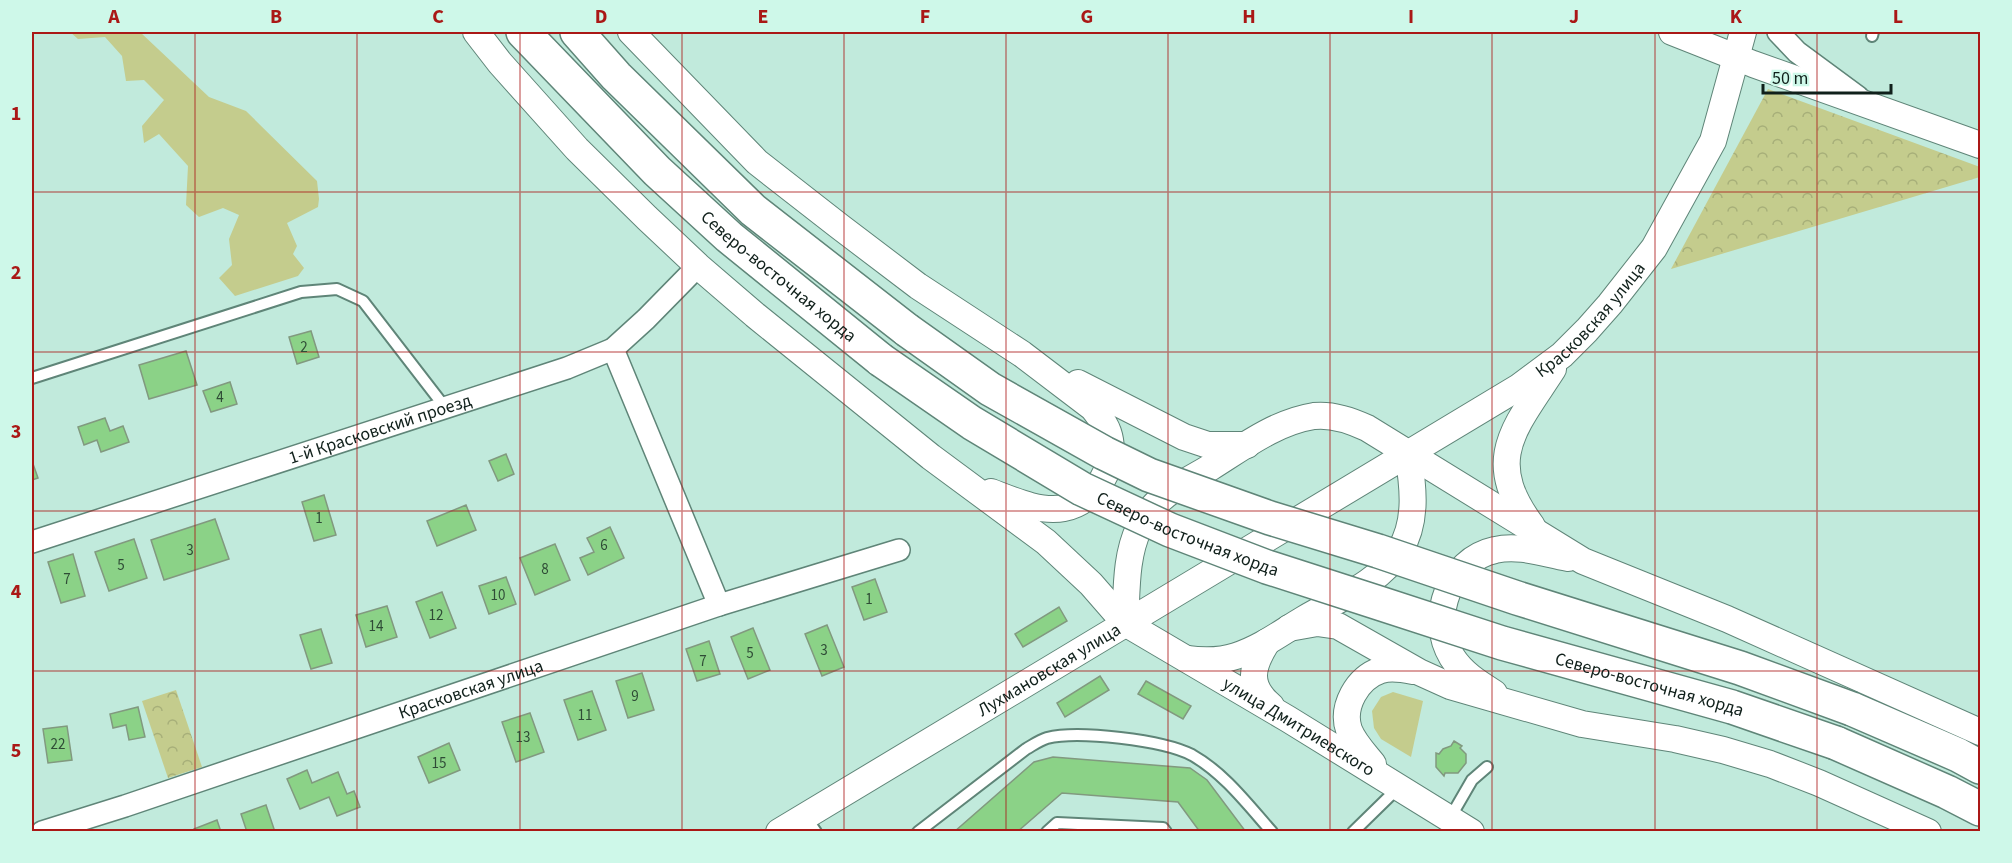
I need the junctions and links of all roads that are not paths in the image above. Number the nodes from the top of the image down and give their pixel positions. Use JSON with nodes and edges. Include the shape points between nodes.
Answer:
{"nodes":[{"id":1,"x":476,"y":32,"type":"edge"},
{"id":2,"x":523,"y":32,"type":"edge"},
{"id":3,"x":577,"y":32,"type":"edge"},
{"id":4,"x":631,"y":32,"type":"edge"},
{"id":5,"x":1672,"y":32,"type":"edge"},
{"id":6,"x":1743,"y":32,"type":"edge"},
{"id":7,"x":1778,"y":32,"type":"edge"},
{"id":8,"x":1736,"y":57,"type":"junction"},
{"id":9,"x":1870,"y":106,"type":"junction"},
{"id":10,"x":1980,"y":146,"type":"edge"},
{"id":11,"x":698,"y":266,"type":"junction"},
{"id":12,"x":613,"y":349,"type":"junction"},
{"id":13,"x":1022,"y":354,"type":"junction"},
{"id":14,"x":1562,"y":355,"type":"junction"},
{"id":15,"x":32,"y":378,"type":"edge"},
{"id":16,"x":444,"y":406,"type":"junction"},
{"id":17,"x":1247,"y":445,"type":"junction"},
{"id":18,"x":1408,"y":453,"type":"junction"},
{"id":19,"x":960,"y":479,"type":"junction"},
{"id":20,"x":1318,"y":506,"type":"joint"},
{"id":21,"x":1538,"y":533,"type":"junction"},
{"id":22,"x":32,"y":542,"type":"edge"},
{"id":23,"x":898,"y":550,"type":"dead end"},
{"id":24,"x":1583,"y":561,"type":"junction"},
{"id":25,"x":719,"y":605,"type":"junction"},
{"id":26,"x":1125,"y":623,"type":"junction"},
{"id":27,"x":1289,"y":628,"type":"junction"},
{"id":28,"x":1267,"y":642,"type":"junction"},
{"id":29,"x":1187,"y":659,"type":"junction"},
{"id":30,"x":1419,"y":672,"type":"junction"},
{"id":31,"x":1514,"y":706,"type":"junction"},
{"id":32,"x":1288,"y":719,"type":"junction"},
{"id":33,"x":1980,"y":732,"type":"edge"},
{"id":34,"x":1487,"y":767,"type":"dead end"},
{"id":35,"x":1980,"y":768,"type":"edge"},
{"id":36,"x":1393,"y":784,"type":"junction"},
{"id":37,"x":1980,"y":809,"type":"edge"},
{"id":38,"x":811,"y":824,"type":"edge"},
{"id":39,"x":1461,"y":825,"type":"edge"},
{"id":40,"x":42,"y":831,"type":"edge"},
{"id":41,"x":779,"y":831,"type":"edge"},
{"id":42,"x":918,"y":831,"type":"edge"},
{"id":43,"x":1047,"y":831,"type":"edge"},
{"id":44,"x":1166,"y":831,"type":"edge"},
{"id":45,"x":1272,"y":831,"type":"edge"},
{"id":46,"x":1353,"y":831,"type":"edge"},
{"id":47,"x":1928,"y":831,"type":"edge"}],
"edges":[{"from":1,"to":11,"type":"street","via":[[577,149]]},
{"from":2,"to":37,"type":"highway","name":"Северо-восточная хорда","bridge":true,"via":[[665,179],[729,237],[881,360],[972,423],[1082,489],[1170,530],[1267,567],[1502,642],[1732,707],[1836,743]]},
{"from":3,"to":35,"type":"highway","name":"Северо-восточная хорда","bridge":true,"via":[[616,76],[753,210],[990,389],[1104,453],[1149,476],[1270,518],[1740,668],[1852,709]]},
{"from":4,"to":13,"type":"street","via":[[758,162],[918,286]]},
{"from":5,"to":8,"type":"street"},
{"from":6,"to":8,"type":"street","name":"Красковская улица"},
{"from":7,"to":9,"type":"street","via":[[1797,52]]},
{"from":8,"to":9,"type":"street"},
{"from":8,"to":14,"type":"street","name":"Красковская улица","via":[[1713,141],[1654,248],[1610,304]]},
{"from":9,"to":10,"type":"street"},
{"from":11,"to":12,"type":"street","name":"1-й Красковский проезд"},
{"from":11,"to":19,"type":"street"},
{"from":12,"to":16,"type":"street","name":"1-й Красковский проезд","via":[[567,368]]},
{"from":12,"to":25,"type":"street"},
{"from":13,"to":17,"type":"street","via":[[1185,437],[1208,445]]},
{"from":13,"to":19,"type":"street","via":[[1093,408],[1102,420],[1111,448],[1105,475],[1083,500],[1052,509],[1002,496]]},
{"from":14,"to":18,"type":"street","name":"Красковская улица","via":[[1519,387]]},
{"from":14,"to":21,"type":"street","via":[[1522,417],[1508,451],[1506,473],[1512,496]]},
{"from":15,"to":16,"type":"lane","via":[[301,292],[337,289],[363,301]]},
{"from":16,"to":22,"type":"street","name":"1-й Красковский проезд"},
{"from":17,"to":18,"type":"street","via":[[1299,419],[1327,416],[1353,421]]},
{"from":17,"to":26,"type":"street","via":[[1171,491],[1150,509],[1132,548]]},
{"from":18,"to":20,"type":"street","name":"Красковская улица"},
{"from":18,"to":21,"type":"street"},
{"from":18,"to":27,"type":"street","via":[[1412,517],[1400,550],[1378,575]]},
{"from":19,"to":26,"type":"street","name":"улица Дмитриевского","via":[[1046,542]]},
{"from":20,"to":26,"type":"street","name":"Лухмановская улица"},
{"from":21,"to":24,"type":"street"},
{"from":23,"to":25,"type":"street","name":"Красковская улица"},
{"from":24,"to":31,"type":"street","via":[[1521,549],[1494,550],[1465,567],[1452,582],[1441,618],[1451,655],[1467,675]]},
{"from":24,"to":33,"type":"street","via":[[1727,619]]},
{"from":25,"to":40,"type":"street","name":"Красковская улица"},
{"from":26,"to":29,"type":"street","name":"улица Дмитриевского"},
{"from":26,"to":38,"type":"street","name":"Лухмановская улица"},
{"from":27,"to":28,"type":"street"},
{"from":27,"to":30,"type":"street","via":[[1317,623],[1338,626]]},
{"from":28,"to":29,"type":"street","via":[[1234,657]]},
{"from":28,"to":32,"type":"street","via":[[1256,660],[1254,679],[1264,700]]},
{"from":29,"to":32,"type":"street","name":"улица Дмитриевского"},
{"from":30,"to":31,"type":"street"},
{"from":30,"to":36,"type":"street","via":[[1381,670],[1356,689],[1349,703],[1347,719],[1353,739]]},
{"from":31,"to":47,"type":"street","via":[[1582,724],[1732,753],[1819,783]]},
{"from":32,"to":36,"type":"street","name":"улица Дмитриевского"},
{"from":34,"to":39,"type":"lane","via":[[1472,780]]},
{"from":36,"to":39,"type":"street","name":"улица Дмитриевского"},
{"from":36,"to":46,"type":"lane"},
{"from":38,"to":41,"type":"street","name":"Лухмановская улица"},
{"from":42,"to":45,"type":"lane","via":[[1026,749],[1045,738],[1072,734],[1139,740],[1191,755],[1222,776]]},
{"from":43,"to":44,"type":"lane","via":[[1057,822]]}]}
